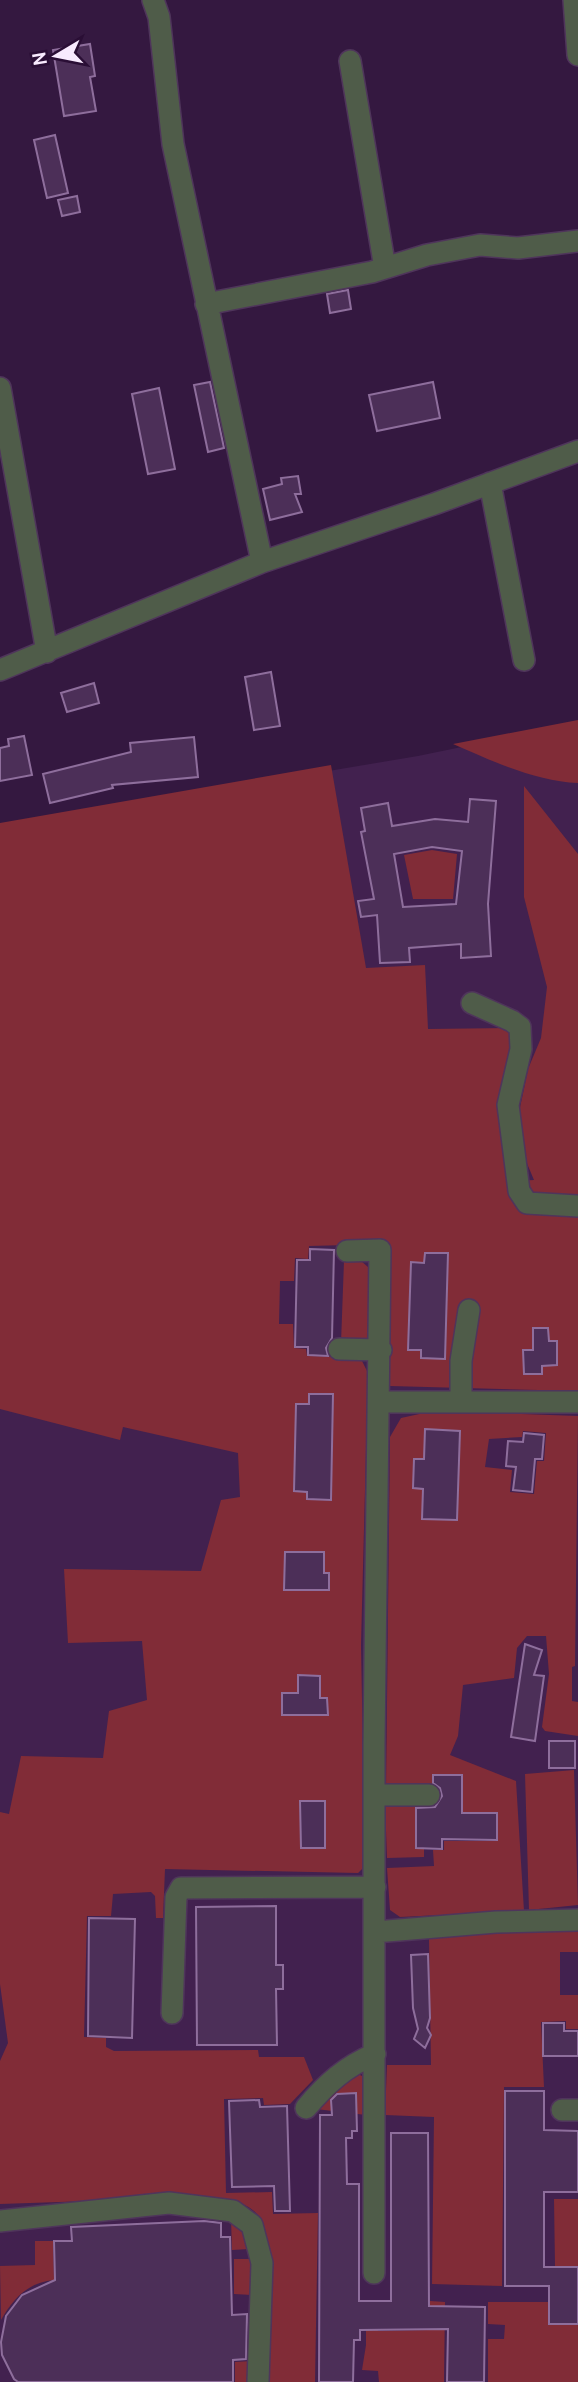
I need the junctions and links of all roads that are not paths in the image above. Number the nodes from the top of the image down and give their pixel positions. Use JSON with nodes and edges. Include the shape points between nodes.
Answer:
{"nodes":[{"id":1,"x":153,"y":0,"type":"edge"},
{"id":2,"x":574,"y":0,"type":"edge"},
{"id":3,"x":578,"y":55,"type":"edge"},
{"id":4,"x":351,"y":61,"type":"dead end"},
{"id":5,"x":578,"y":242,"type":"edge"},
{"id":6,"x":385,"y":268,"type":"junction"},
{"id":7,"x":206,"y":304,"type":"junction"},
{"id":8,"x":0,"y":388,"type":"edge"},
{"id":9,"x":578,"y":451,"type":"edge"},
{"id":10,"x":490,"y":483,"type":"junction"},
{"id":11,"x":262,"y":562,"type":"junction"},
{"id":12,"x":47,"y":652,"type":"junction"},
{"id":13,"x":524,"y":660,"type":"dead end"},
{"id":14,"x":0,"y":670,"type":"edge"},
{"id":15,"x":472,"y":1003,"type":"dead end"},
{"id":16,"x":578,"y":1206,"type":"edge"},
{"id":17,"x":347,"y":1251,"type":"dead end"},
{"id":18,"x":469,"y":1310,"type":"dead end"},
{"id":19,"x":339,"y":1349,"type":"dead end"},
{"id":20,"x":381,"y":1350,"type":"junction"},
{"id":21,"x":380,"y":1402,"type":"junction"},
{"id":22,"x":461,"y":1402,"type":"junction"},
{"id":23,"x":578,"y":1402,"type":"edge"},
{"id":24,"x":375,"y":1795,"type":"junction"},
{"id":25,"x":429,"y":1795,"type":"dead end"},
{"id":26,"x":375,"y":1887,"type":"junction"},
{"id":27,"x":578,"y":1920,"type":"edge"},
{"id":28,"x":375,"y":1931,"type":"junction"},
{"id":29,"x":172,"y":2013,"type":"dead end"},
{"id":30,"x":375,"y":2054,"type":"junction"},
{"id":31,"x":306,"y":2108,"type":"dead end"},
{"id":32,"x":0,"y":2221,"type":"edge"},
{"id":33,"x":374,"y":2273,"type":"dead end"},
{"id":34,"x":258,"y":2382,"type":"edge"}],
"edges":[{"from":1,"to":7,"type":"street","via":[[159,17],[173,144]]},
{"from":2,"to":3,"type":"street"},
{"from":4,"to":6,"type":"street"},
{"from":5,"to":6,"type":"street","via":[[480,245]]},
{"from":6,"to":7,"type":"street"},
{"from":7,"to":11,"type":"street"},
{"from":8,"to":12,"type":"street"},
{"from":9,"to":10,"type":"street"},
{"from":10,"to":11,"type":"street"},
{"from":10,"to":13,"type":"street"},
{"from":11,"to":12,"type":"street"},
{"from":12,"to":14,"type":"street"},
{"from":15,"to":16,"type":"street","via":[[520,1027],[521,1049],[508,1105],[519,1191],[527,1203]]},
{"from":17,"to":20,"type":"street","via":[[380,1250]]},
{"from":18,"to":22,"type":"street","via":[[461,1361]]},
{"from":19,"to":20,"type":"street"},
{"from":20,"to":21,"type":"street"},
{"from":21,"to":22,"type":"street"},
{"from":21,"to":24,"type":"street"},
{"from":22,"to":23,"type":"street"},
{"from":24,"to":25,"type":"street"},
{"from":24,"to":26,"type":"street"},
{"from":26,"to":28,"type":"street"},
{"from":26,"to":29,"type":"street","via":[[181,1888],[176,1897]]},
{"from":27,"to":28,"type":"street"},
{"from":28,"to":30,"type":"street"},
{"from":30,"to":31,"type":"street","via":[[346,2068]]},
{"from":30,"to":33,"type":"street"},
{"from":32,"to":34,"type":"street","via":[[169,2203],[233,2211],[253,2225],[262,2263]]}]}
